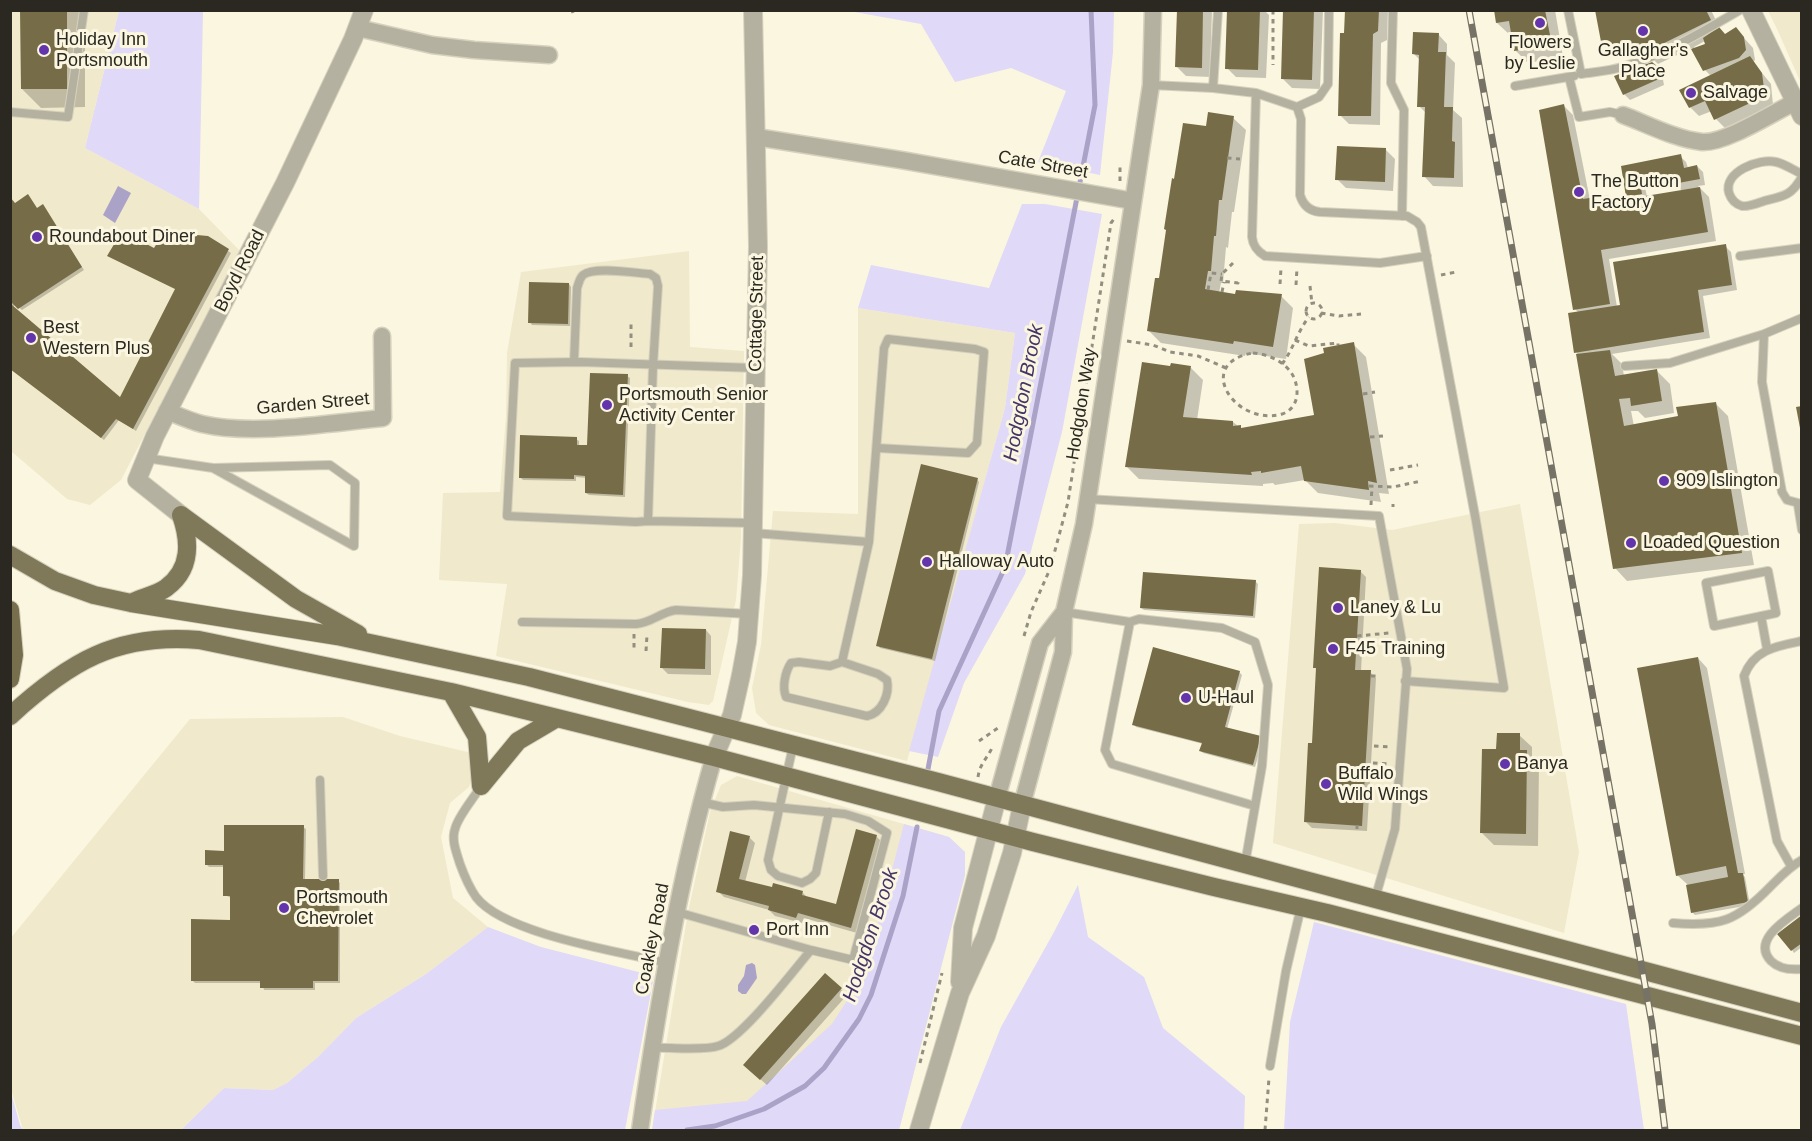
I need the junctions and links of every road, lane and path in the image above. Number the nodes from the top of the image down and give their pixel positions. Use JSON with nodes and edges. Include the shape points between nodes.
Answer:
{"nodes":[{"id":1,"x":84,"y":10,"type":"edge"},
{"id":2,"x":364,"y":10,"type":"edge"},
{"id":3,"x":753,"y":10,"type":"edge"},
{"id":4,"x":1153,"y":10,"type":"edge"},
{"id":5,"x":1218,"y":10,"type":"edge"},
{"id":6,"x":1273,"y":10,"type":"edge"},
{"id":7,"x":1329,"y":10,"type":"edge"},
{"id":8,"x":1393,"y":10,"type":"edge"},
{"id":9,"x":1568,"y":10,"type":"edge"},
{"id":10,"x":1740,"y":10,"type":"edge"},
{"id":11,"x":1751,"y":10,"type":"edge"},
{"id":12,"x":358,"y":28,"type":"junction"},
{"id":13,"x":549,"y":54,"type":"dead end"},
{"id":14,"x":1273,"y":65,"type":"dead end"},
{"id":15,"x":1581,"y":75,"type":"junction"},
{"id":16,"x":1569,"y":77,"type":"junction"},
{"id":17,"x":1151,"y":85,"type":"junction"},
{"id":18,"x":1515,"y":86,"type":"dead end"},
{"id":19,"x":1214,"y":88,"type":"junction"},
{"id":20,"x":1256,"y":93,"type":"junction"},
{"id":21,"x":1297,"y":107,"type":"junction"},
{"id":22,"x":1798,"y":109,"type":"edge"},
{"id":23,"x":10,"y":112,"type":"edge"},
{"id":24,"x":1623,"y":115,"type":"joint"},
{"id":25,"x":756,"y":137,"type":"junction"},
{"id":26,"x":1122,"y":158,"type":"dead end"},
{"id":27,"x":1227,"y":158,"type":"dead end"},
{"id":28,"x":1240,"y":159,"type":"dead end"},
{"id":29,"x":1802,"y":176,"type":"edge"},
{"id":30,"x":1121,"y":184,"type":"dead end"},
{"id":31,"x":1133,"y":201,"type":"junction"},
{"id":32,"x":1402,"y":216,"type":"junction"},
{"id":33,"x":1115,"y":218,"type":"dead end"},
{"id":34,"x":1802,"y":248,"type":"edge"},
{"id":35,"x":1427,"y":256,"type":"junction"},
{"id":36,"x":1740,"y":256,"type":"dead end"},
{"id":37,"x":1233,"y":263,"type":"dead end"},
{"id":38,"x":1281,"y":267,"type":"dead end"},
{"id":39,"x":1297,"y":268,"type":"dead end"},
{"id":40,"x":1456,"y":272,"type":"dead end"},
{"id":41,"x":1222,"y":274,"type":"junction"},
{"id":42,"x":1441,"y":275,"type":"dead end"},
{"id":43,"x":1238,"y":280,"type":"dead end"},
{"id":44,"x":1224,"y":281,"type":"junction"},
{"id":45,"x":1280,"y":284,"type":"dead end"},
{"id":46,"x":1296,"y":285,"type":"dead end"},
{"id":47,"x":1310,"y":286,"type":"dead end"},
{"id":48,"x":1208,"y":290,"type":"dead end"},
{"id":49,"x":1222,"y":292,"type":"dead end"},
{"id":50,"x":1312,"y":304,"type":"junction"},
{"id":51,"x":1321,"y":313,"type":"junction"},
{"id":52,"x":1361,"y":314,"type":"dead end"},
{"id":53,"x":1309,"y":317,"type":"junction"},
{"id":54,"x":1802,"y":318,"type":"edge"},
{"id":55,"x":632,"y":321,"type":"dead end"},
{"id":56,"x":1764,"y":334,"type":"junction"},
{"id":57,"x":382,"y":336,"type":"dead end"},
{"id":58,"x":1295,"y":340,"type":"junction"},
{"id":59,"x":1123,"y":341,"type":"dead end"},
{"id":60,"x":1338,"y":345,"type":"dead end"},
{"id":61,"x":631,"y":347,"type":"dead end"},
{"id":62,"x":574,"y":362,"type":"junction"},
{"id":63,"x":1282,"y":364,"type":"junction"},
{"id":64,"x":653,"y":366,"type":"junction"},
{"id":65,"x":1625,"y":366,"type":"dead end"},
{"id":66,"x":756,"y":368,"type":"junction"},
{"id":67,"x":1226,"y":368,"type":"junction"},
{"id":68,"x":1376,"y":392,"type":"dead end"},
{"id":69,"x":1363,"y":394,"type":"dead end"},
{"id":70,"x":167,"y":411,"type":"junction"},
{"id":71,"x":1383,"y":436,"type":"dead end"},
{"id":72,"x":1370,"y":437,"type":"dead end"},
{"id":73,"x":877,"y":448,"type":"junction"},
{"id":74,"x":145,"y":458,"type":"junction"},
{"id":75,"x":1418,"y":465,"type":"dead end"},
{"id":76,"x":213,"y":468,"type":"junction"},
{"id":77,"x":1390,"y":470,"type":"dead end"},
{"id":78,"x":1421,"y":482,"type":"dead end"},
{"id":79,"x":1087,"y":499,"type":"junction"},
{"id":80,"x":1800,"y":504,"type":"edge"},
{"id":81,"x":1371,"y":506,"type":"dead end"},
{"id":82,"x":181,"y":515,"type":"junction"},
{"id":83,"x":648,"y":521,"type":"junction"},
{"id":84,"x":753,"y":528,"type":"junction"},
{"id":85,"x":1802,"y":530,"type":"edge"},
{"id":86,"x":869,"y":542,"type":"junction"},
{"id":87,"x":10,"y":555,"type":"edge"},
{"id":88,"x":131,"y":603,"type":"junction"},
{"id":89,"x":10,"y":610,"type":"edge"},
{"id":90,"x":1064,"y":612,"type":"junction"},
{"id":91,"x":750,"y":614,"type":"junction"},
{"id":92,"x":1761,"y":616,"type":"junction"},
{"id":93,"x":522,"y":622,"type":"dead end"},
{"id":94,"x":1130,"y":622,"type":"junction"},
{"id":95,"x":644,"y":623,"type":"junction"},
{"id":96,"x":1390,"y":633,"type":"dead end"},
{"id":97,"x":1357,"y":636,"type":"dead end"},
{"id":98,"x":1802,"y":641,"type":"edge"},
{"id":99,"x":1022,"y":644,"type":"dead end"},
{"id":100,"x":389,"y":648,"type":"junction"},
{"id":101,"x":1767,"y":648,"type":"junction"},
{"id":102,"x":646,"y":651,"type":"dead end"},
{"id":103,"x":842,"y":662,"type":"junction"},
{"id":104,"x":1371,"y":676,"type":"dead end"},
{"id":105,"x":1379,"y":676,"type":"dead end"},
{"id":106,"x":10,"y":679,"type":"edge"},
{"id":107,"x":1405,"y":681,"type":"junction"},
{"id":108,"x":451,"y":692,"type":"junction"},
{"id":109,"x":10,"y":716,"type":"edge"},
{"id":110,"x":557,"y":718,"type":"junction"},
{"id":111,"x":727,"y":728,"type":"junction"},
{"id":112,"x":979,"y":741,"type":"dead end"},
{"id":113,"x":793,"y":746,"type":"junction"},
{"id":114,"x":1374,"y":746,"type":"dead end"},
{"id":115,"x":1391,"y":747,"type":"dead end"},
{"id":116,"x":714,"y":757,"type":"junction"},
{"id":117,"x":1373,"y":763,"type":"dead end"},
{"id":118,"x":1390,"y":764,"type":"dead end"},
{"id":119,"x":979,"y":765,"type":"dead end"},
{"id":120,"x":787,"y":776,"type":"junction"},
{"id":121,"x":320,"y":780,"type":"dead end"},
{"id":122,"x":481,"y":786,"type":"junction"},
{"id":123,"x":997,"y":798,"type":"junction"},
{"id":124,"x":701,"y":802,"type":"junction"},
{"id":125,"x":1022,"y":805,"type":"junction"},
{"id":126,"x":779,"y":807,"type":"junction"},
{"id":127,"x":1255,"y":807,"type":"junction"},
{"id":128,"x":829,"y":812,"type":"junction"},
{"id":129,"x":989,"y":830,"type":"junction"},
{"id":130,"x":1016,"y":837,"type":"junction"},
{"id":131,"x":1802,"y":860,"type":"edge"},
{"id":132,"x":1245,"y":865,"type":"junction"},
{"id":133,"x":1791,"y":866,"type":"junction"},
{"id":134,"x":323,"y":876,"type":"dead end"},
{"id":135,"x":1375,"y":899,"type":"junction"},
{"id":136,"x":1301,"y":907,"type":"junction"},
{"id":137,"x":1802,"y":908,"type":"edge"},
{"id":138,"x":677,"y":912,"type":"junction"},
{"id":139,"x":1673,"y":923,"type":"dead end"},
{"id":140,"x":811,"y":950,"type":"junction"},
{"id":141,"x":668,"y":963,"type":"junction"},
{"id":142,"x":945,"y":963,"type":"dead end"},
{"id":143,"x":1802,"y":969,"type":"edge"},
{"id":144,"x":960,"y":993,"type":"junction"},
{"id":145,"x":1802,"y":1013,"type":"edge"},
{"id":146,"x":1802,"y":1036,"type":"edge"},
{"id":147,"x":653,"y":1048,"type":"junction"},
{"id":148,"x":1270,"y":1066,"type":"joint"},
{"id":149,"x":917,"y":1073,"type":"dead end"},
{"id":150,"x":640,"y":1131,"type":"edge"},
{"id":151,"x":919,"y":1131,"type":"edge"},
{"id":152,"x":1265,"y":1131,"type":"edge"}],
"edges":[{"from":1,"to":23,"type":"lane","via":[[68,117]]},
{"from":2,"to":12,"type":"street","name":"Boyd Road"},
{"from":3,"to":25,"type":"street","name":"Cottage Street"},
{"from":4,"to":17,"type":"street"},
{"from":5,"to":19,"type":"lane"},
{"from":6,"to":14,"type":"path"},
{"from":7,"to":21,"type":"lane","via":[[1328,84],[1319,97]]},
{"from":8,"to":32,"type":"lane","via":[[1391,83],[1404,110]]},
{"from":9,"to":15,"type":"lane"},
{"from":10,"to":15,"type":"lane","via":[[1640,61]]},
{"from":11,"to":22,"type":"street"},
{"from":12,"to":13,"type":"street","via":[[432,45]]},
{"from":12,"to":70,"type":"street","name":"Boyd Road","via":[[285,183]]},
{"from":15,"to":16,"type":"lane"},
{"from":16,"to":18,"type":"lane"},
{"from":16,"to":24,"type":"lane","via":[[1579,117],[1610,112]]},
{"from":17,"to":19,"type":"lane"},
{"from":17,"to":31,"type":"street"},
{"from":19,"to":20,"type":"lane"},
{"from":20,"to":21,"type":"lane"},
{"from":20,"to":35,"type":"lane","via":[[1252,237],[1260,253],[1380,263]]},
{"from":21,"to":32,"type":"lane","via":[[1301,119],[1300,195],[1305,205],[1320,212]]},
{"from":22,"to":24,"type":"street","via":[[1708,142],[1682,137]]},
{"from":25,"to":31,"type":"street","name":"Cate Street"},
{"from":25,"to":66,"type":"street","name":"Cottage Street"},
{"from":26,"to":30,"type":"path","via":[[1118,178]]},
{"from":27,"to":28,"type":"path"},
{"from":29,"to":29,"type":"lane","via":[[1774,161],[1761,162],[1739,170],[1728,187],[1736,204],[1743,206],[1794,191]]},
{"from":31,"to":79,"type":"street","name":"Hodgdon Way"},
{"from":32,"to":35,"type":"lane","via":[[1421,227]]},
{"from":33,"to":99,"type":"path","via":[[1111,223],[1068,502],[1050,569]]},
{"from":34,"to":36,"type":"lane"},
{"from":35,"to":107,"type":"lane","via":[[1504,688]]},
{"from":37,"to":41,"type":"path"},
{"from":38,"to":45,"type":"path"},
{"from":39,"to":46,"type":"path"},
{"from":40,"to":42,"type":"path"},
{"from":41,"to":44,"type":"path"},
{"from":41,"to":48,"type":"path","via":[[1211,273]]},
{"from":43,"to":44,"type":"path"},
{"from":44,"to":49,"type":"path"},
{"from":47,"to":50,"type":"path"},
{"from":50,"to":51,"type":"path","via":[[1319,306]]},
{"from":50,"to":53,"type":"path","via":[[1306,310]]},
{"from":51,"to":52,"type":"path"},
{"from":51,"to":53,"type":"path","via":[[1316,319]]},
{"from":53,"to":58,"type":"path"},
{"from":54,"to":56,"type":"lane"},
{"from":55,"to":61,"type":"path"},
{"from":56,"to":65,"type":"lane","via":[[1670,363]]},
{"from":56,"to":80,"type":"lane","via":[[1762,382],[1782,492],[1786,500]]},
{"from":57,"to":70,"type":"street","name":"Garden Street","via":[[383,418],[245,429],[202,424]]},
{"from":58,"to":60,"type":"path","via":[[1309,346]]},
{"from":58,"to":63,"type":"path"},
{"from":59,"to":67,"type":"path","via":[[1198,356]]},
{"from":62,"to":64,"type":"lane"},
{"from":62,"to":64,"type":"lane","via":[[577,288],[585,273],[598,271],[650,274],[656,278]]},
{"from":62,"to":83,"type":"lane","via":[[515,363],[507,516]]},
{"from":63,"to":67,"type":"path","via":[[1253,353]]},
{"from":63,"to":67,"type":"path","via":[[1294,378],[1297,397],[1288,411],[1277,415],[1258,414],[1231,400],[1223,381]]},
{"from":64,"to":66,"type":"lane"},
{"from":64,"to":83,"type":"lane"},
{"from":66,"to":84,"type":"street","name":"Cottage Street"},
{"from":68,"to":69,"type":"path"},
{"from":70,"to":74,"type":"street","name":"Boyd Road"},
{"from":71,"to":72,"type":"path"},
{"from":73,"to":73,"type":"lane","via":[[884,348],[888,339],[984,352],[977,443],[968,453]]},
{"from":73,"to":86,"type":"lane"},
{"from":74,"to":76,"type":"lane"},
{"from":74,"to":82,"type":"street","name":"Boyd Road","via":[[136,480]]},
{"from":75,"to":77,"type":"path"},
{"from":76,"to":76,"type":"lane","via":[[330,465],[355,483],[354,546]]},
{"from":78,"to":81,"type":"path","via":[[1370,486]]},
{"from":79,"to":90,"type":"street","name":"Hodgdon Way"},
{"from":79,"to":107,"type":"lane","via":[[1379,516],[1407,669]]},
{"from":80,"to":85,"type":"lane"},
{"from":82,"to":88,"type":"main road","via":[[188,549],[184,565],[165,589]]},
{"from":82,"to":100,"type":"main road","via":[[296,599],[344,628]]},
{"from":83,"to":84,"type":"lane"},
{"from":84,"to":86,"type":"lane"},
{"from":84,"to":91,"type":"street","name":"Cottage Street"},
{"from":86,"to":103,"type":"lane"},
{"from":87,"to":88,"type":"main road","via":[[55,581]]},
{"from":88,"to":100,"type":"main road"},
{"from":89,"to":106,"type":"highway","via":[[14,655]]},
{"from":90,"to":94,"type":"lane"},
{"from":90,"to":123,"type":"street","name":"Hodgdon Way","via":[[1040,643]]},
{"from":90,"to":125,"type":"street","name":"Hodgdon Way","via":[[1063,652]]},
{"from":91,"to":95,"type":"lane","via":[[676,610]]},
{"from":91,"to":111,"type":"street","name":"Cottage Street","via":[[741,675]]},
{"from":92,"to":92,"type":"lane","via":[[1776,613],[1768,571],[1706,583],[1714,626]]},
{"from":92,"to":101,"type":"lane"},
{"from":93,"to":95,"type":"lane"},
{"from":94,"to":127,"type":"lane","via":[[1105,750],[1112,764]]},
{"from":94,"to":127,"type":"lane","via":[[1139,619],[1222,628],[1255,642],[1268,685]]},
{"from":95,"to":102,"type":"path"},
{"from":96,"to":97,"type":"path"},
{"from":98,"to":101,"type":"lane"},
{"from":100,"to":111,"type":"main road","via":[[529,677]]},
{"from":101,"to":133,"type":"lane","via":[[1748,665],[1744,676],[1777,841]]},
{"from":103,"to":103,"type":"lane","via":[[887,680],[876,714],[867,716],[786,697],[783,690],[791,663],[830,666]]},
{"from":104,"to":105,"type":"path"},
{"from":107,"to":135,"type":"lane","via":[[1395,829]]},
{"from":108,"to":109,"type":"main road","via":[[199,640],[162,638],[120,646],[87,659]]},
{"from":108,"to":110,"type":"main road"},
{"from":108,"to":122,"type":"main road","via":[[477,737]]},
{"from":110,"to":116,"type":"main road"},
{"from":110,"to":122,"type":"main road","via":[[518,741]]},
{"from":111,"to":113,"type":"main road"},
{"from":111,"to":116,"type":"street","name":"Cottage Street"},
{"from":112,"to":119,"type":"path","via":[[999,728],[992,749]]},
{"from":113,"to":120,"type":"lane"},
{"from":113,"to":123,"type":"main road"},
{"from":114,"to":115,"type":"path"},
{"from":116,"to":120,"type":"main road"},
{"from":116,"to":124,"type":"street","name":"Coakley Road"},
{"from":117,"to":118,"type":"path"},
{"from":120,"to":126,"type":"lane"},
{"from":120,"to":129,"type":"main road"},
{"from":121,"to":134,"type":"lane"},
{"from":122,"to":141,"type":"lane","via":[[453,838],[465,877],[482,902],[498,915],[532,930]]},
{"from":123,"to":125,"type":"main road"},
{"from":123,"to":129,"type":"street"},
{"from":124,"to":126,"type":"lane","via":[[723,807]]},
{"from":124,"to":138,"type":"street","name":"Coakley Road"},
{"from":125,"to":130,"type":"street"},
{"from":125,"to":132,"type":"main road"},
{"from":126,"to":128,"type":"lane"},
{"from":126,"to":128,"type":"lane","via":[[768,860],[771,870],[778,876],[802,882],[816,873]]},
{"from":127,"to":132,"type":"lane"},
{"from":128,"to":140,"type":"lane","via":[[868,821],[887,833],[853,960]]},
{"from":129,"to":130,"type":"main road"},
{"from":129,"to":144,"type":"street","via":[[963,928]]},
{"from":130,"to":136,"type":"main road"},
{"from":130,"to":144,"type":"street","via":[[986,936]]},
{"from":131,"to":133,"type":"lane"},
{"from":132,"to":135,"type":"main road"},
{"from":133,"to":139,"type":"lane","via":[[1740,914],[1707,925]]},
{"from":135,"to":145,"type":"main road"},
{"from":136,"to":146,"type":"main road"},
{"from":136,"to":148,"type":"lane"},
{"from":137,"to":143,"type":"lane","via":[[1773,930],[1765,950],[1775,965]]},
{"from":138,"to":140,"type":"lane"},
{"from":138,"to":141,"type":"street","name":"Coakley Road"},
{"from":140,"to":147,"type":"lane","via":[[730,1041],[717,1047]]},
{"from":141,"to":147,"type":"street","name":"Coakley Road"},
{"from":142,"to":149,"type":"path"},
{"from":144,"to":151,"type":"street"},
{"from":147,"to":150,"type":"street","name":"Coakley Road"},
{"from":148,"to":152,"type":"path"}]}
